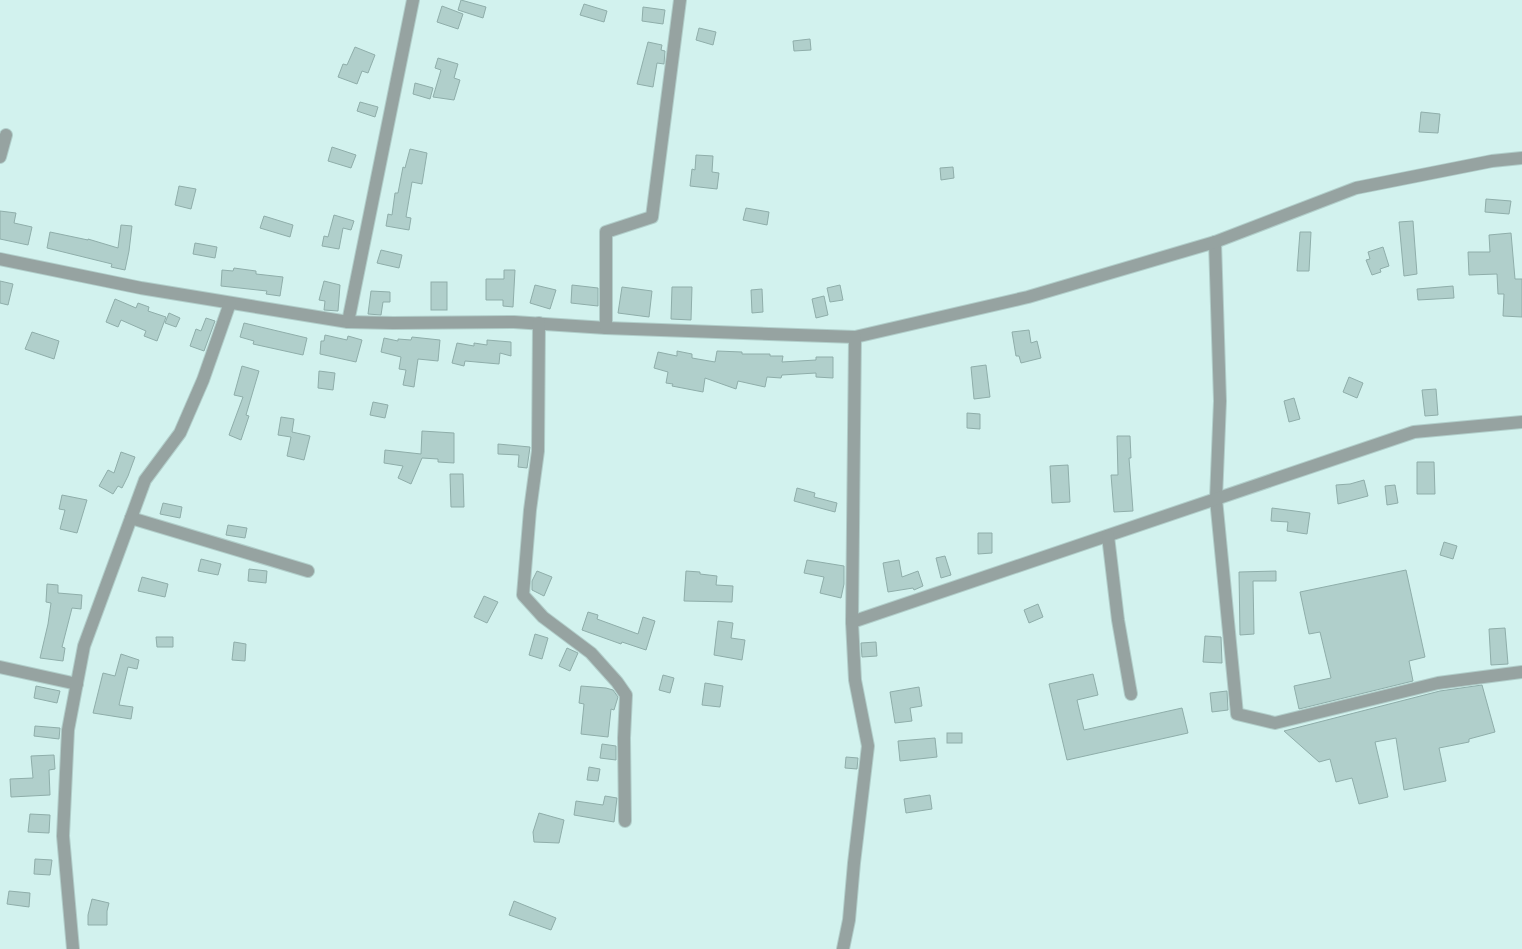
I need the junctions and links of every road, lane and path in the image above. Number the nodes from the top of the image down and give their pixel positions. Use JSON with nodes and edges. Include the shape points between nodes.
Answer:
{"nodes":[{"id":1,"x":413,"y":0,"type":"edge"},
{"id":2,"x":680,"y":0,"type":"edge"},
{"id":3,"x":6,"y":134,"type":"dead end"},
{"id":4,"x":0,"y":157,"type":"edge"},
{"id":5,"x":1522,"y":158,"type":"edge"},
{"id":6,"x":1215,"y":242,"type":"junction"},
{"id":7,"x":0,"y":259,"type":"edge"},
{"id":8,"x":230,"y":303,"type":"junction"},
{"id":9,"x":348,"y":322,"type":"junction"},
{"id":10,"x":538,"y":323,"type":"junction"},
{"id":11,"x":606,"y":328,"type":"junction"},
{"id":12,"x":856,"y":337,"type":"junction"},
{"id":13,"x":1522,"y":422,"type":"edge"},
{"id":14,"x":1216,"y":500,"type":"junction"},
{"id":15,"x":131,"y":518,"type":"junction"},
{"id":16,"x":1108,"y":536,"type":"junction"},
{"id":17,"x":308,"y":572,"type":"dead end"},
{"id":18,"x":852,"y":622,"type":"junction"},
{"id":19,"x":0,"y":667,"type":"edge"},
{"id":20,"x":1522,"y":672,"type":"edge"},
{"id":21,"x":77,"y":684,"type":"junction"},
{"id":22,"x":1131,"y":694,"type":"dead end"},
{"id":23,"x":625,"y":822,"type":"dead end"},
{"id":24,"x":73,"y":949,"type":"edge"},
{"id":25,"x":843,"y":949,"type":"edge"}],
"edges":[{"from":1,"to":9,"type":"street"},
{"from":2,"to":11,"type":"street","via":[[652,217],[606,232]]},
{"from":3,"to":4,"type":"street"},
{"from":5,"to":6,"type":"street","via":[[1356,188]]},
{"from":6,"to":12,"type":"street","via":[[1028,297]]},
{"from":6,"to":14,"type":"street","via":[[1220,401]]},
{"from":7,"to":8,"type":"street"},
{"from":8,"to":9,"type":"street"},
{"from":8,"to":15,"type":"street","via":[[180,433],[145,480]]},
{"from":9,"to":10,"type":"street"},
{"from":10,"to":11,"type":"street"},
{"from":10,"to":23,"type":"street","via":[[538,450],[522,595],[543,617],[591,653],[626,695]]},
{"from":11,"to":12,"type":"street"},
{"from":12,"to":18,"type":"street"},
{"from":13,"to":14,"type":"street","via":[[1414,432]]},
{"from":14,"to":16,"type":"street"},
{"from":14,"to":20,"type":"street","via":[[1237,714],[1275,723],[1438,682]]},
{"from":15,"to":17,"type":"street"},
{"from":15,"to":21,"type":"street","via":[[84,646]]},
{"from":16,"to":18,"type":"street"},
{"from":16,"to":22,"type":"street"},
{"from":18,"to":25,"type":"street","via":[[855,680],[868,746]]},
{"from":19,"to":21,"type":"street"},
{"from":21,"to":24,"type":"street","via":[[68,730],[64,836]]}]}
